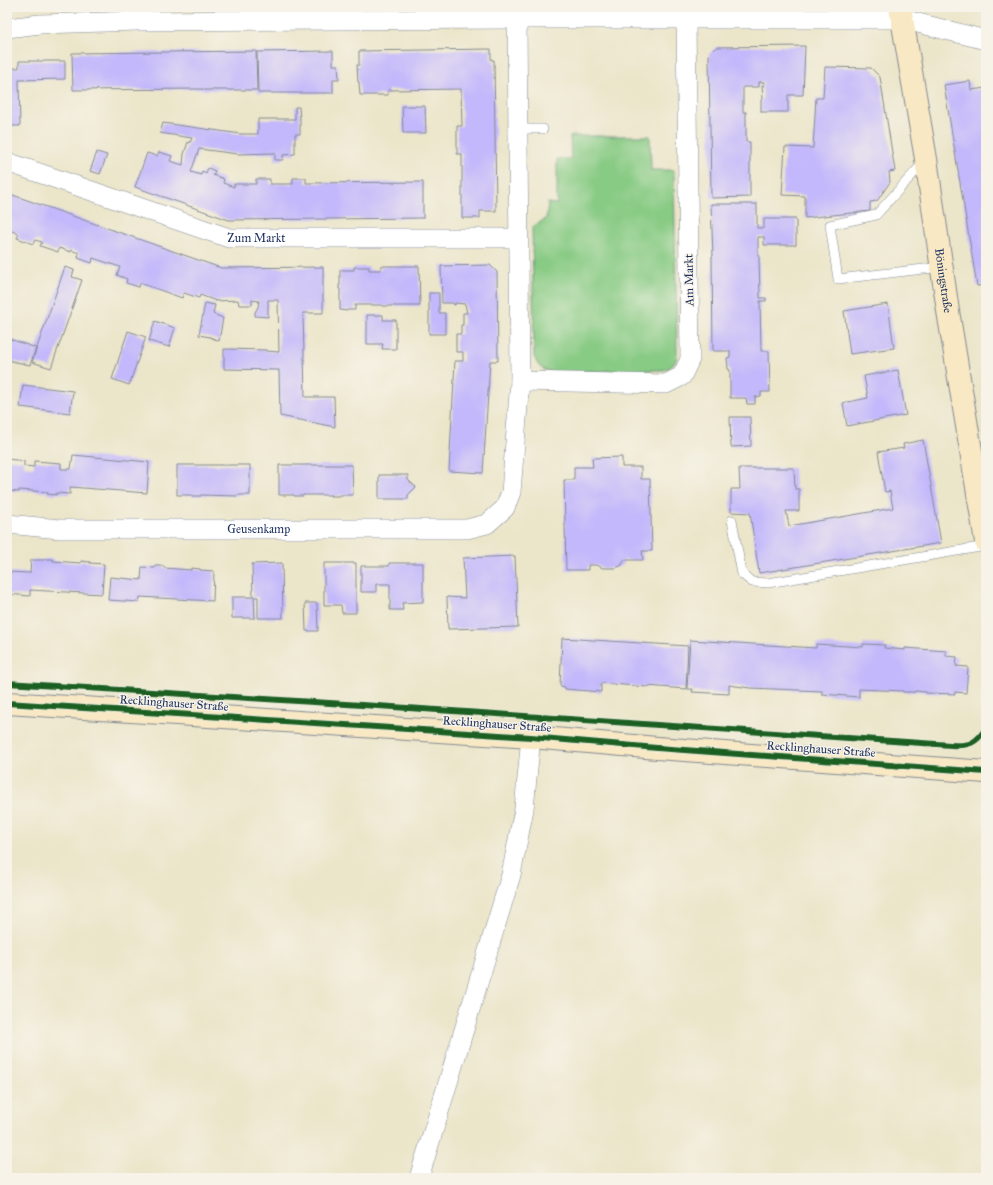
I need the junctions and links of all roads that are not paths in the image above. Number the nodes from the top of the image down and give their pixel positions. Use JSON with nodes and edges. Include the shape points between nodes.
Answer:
{"nodes":[{"id":1,"x":901,"y":13,"type":"edge"},
{"id":2,"x":140,"y":14,"type":"edge"},
{"id":3,"x":517,"y":19,"type":"junction"},
{"id":4,"x":686,"y":20,"type":"junction"},
{"id":5,"x":7,"y":28,"type":"edge"},
{"id":6,"x":986,"y":40,"type":"edge"},
{"id":7,"x":518,"y":129,"type":"junction"},
{"id":8,"x":543,"y":129,"type":"dead end"},
{"id":9,"x":926,"y":159,"type":"junction"},
{"id":10,"x":7,"y":162,"type":"edge"},
{"id":11,"x":518,"y":238,"type":"junction"},
{"id":12,"x":941,"y":267,"type":"junction"},
{"id":13,"x":520,"y":381,"type":"junction"},
{"id":14,"x":732,"y":520,"type":"dead end"},
{"id":15,"x":7,"y":524,"type":"edge"},
{"id":16,"x":986,"y":542,"type":"edge"},
{"id":17,"x":986,"y":546,"type":"edge"},
{"id":18,"x":7,"y":703,"type":"edge"},
{"id":19,"x":530,"y":737,"type":"junction"},
{"id":20,"x":986,"y":772,"type":"edge"},
{"id":21,"x":419,"y":1178,"type":"edge"}],
"edges":[{"from":1,"to":4,"type":"street"},
{"from":1,"to":6,"type":"street"},
{"from":1,"to":9,"type":"main road","name":"Böningstraße"},
{"from":2,"to":3,"type":"street"},
{"from":2,"to":5,"type":"street"},
{"from":3,"to":4,"type":"street"},
{"from":3,"to":7,"type":"street"},
{"from":4,"to":13,"type":"street","name":"Am Markt","via":[[690,359],[682,376],[666,384]]},
{"from":7,"to":8,"type":"lane"},
{"from":7,"to":11,"type":"street"},
{"from":9,"to":12,"type":"main road","name":"Böningstraße"},
{"from":9,"to":12,"type":"lane","via":[[876,215],[830,225],[838,279]]},
{"from":10,"to":11,"type":"street","name":"Zum Markt","via":[[229,238]]},
{"from":11,"to":13,"type":"street"},
{"from":12,"to":16,"type":"main road","name":"Böningstraße"},
{"from":13,"to":15,"type":"street","name":"Geusenkamp","via":[[511,492],[505,508],[486,524],[467,529],[60,529]]},
{"from":14,"to":17,"type":"lane","via":[[742,574],[752,582],[768,583]]},
{"from":18,"to":19,"type":"main road","name":"Recklinghauser Straße"},
{"from":19,"to":20,"type":"main road","name":"Recklinghauser Straße"},
{"from":19,"to":21,"type":"street","via":[[524,809],[511,875]]}]}
